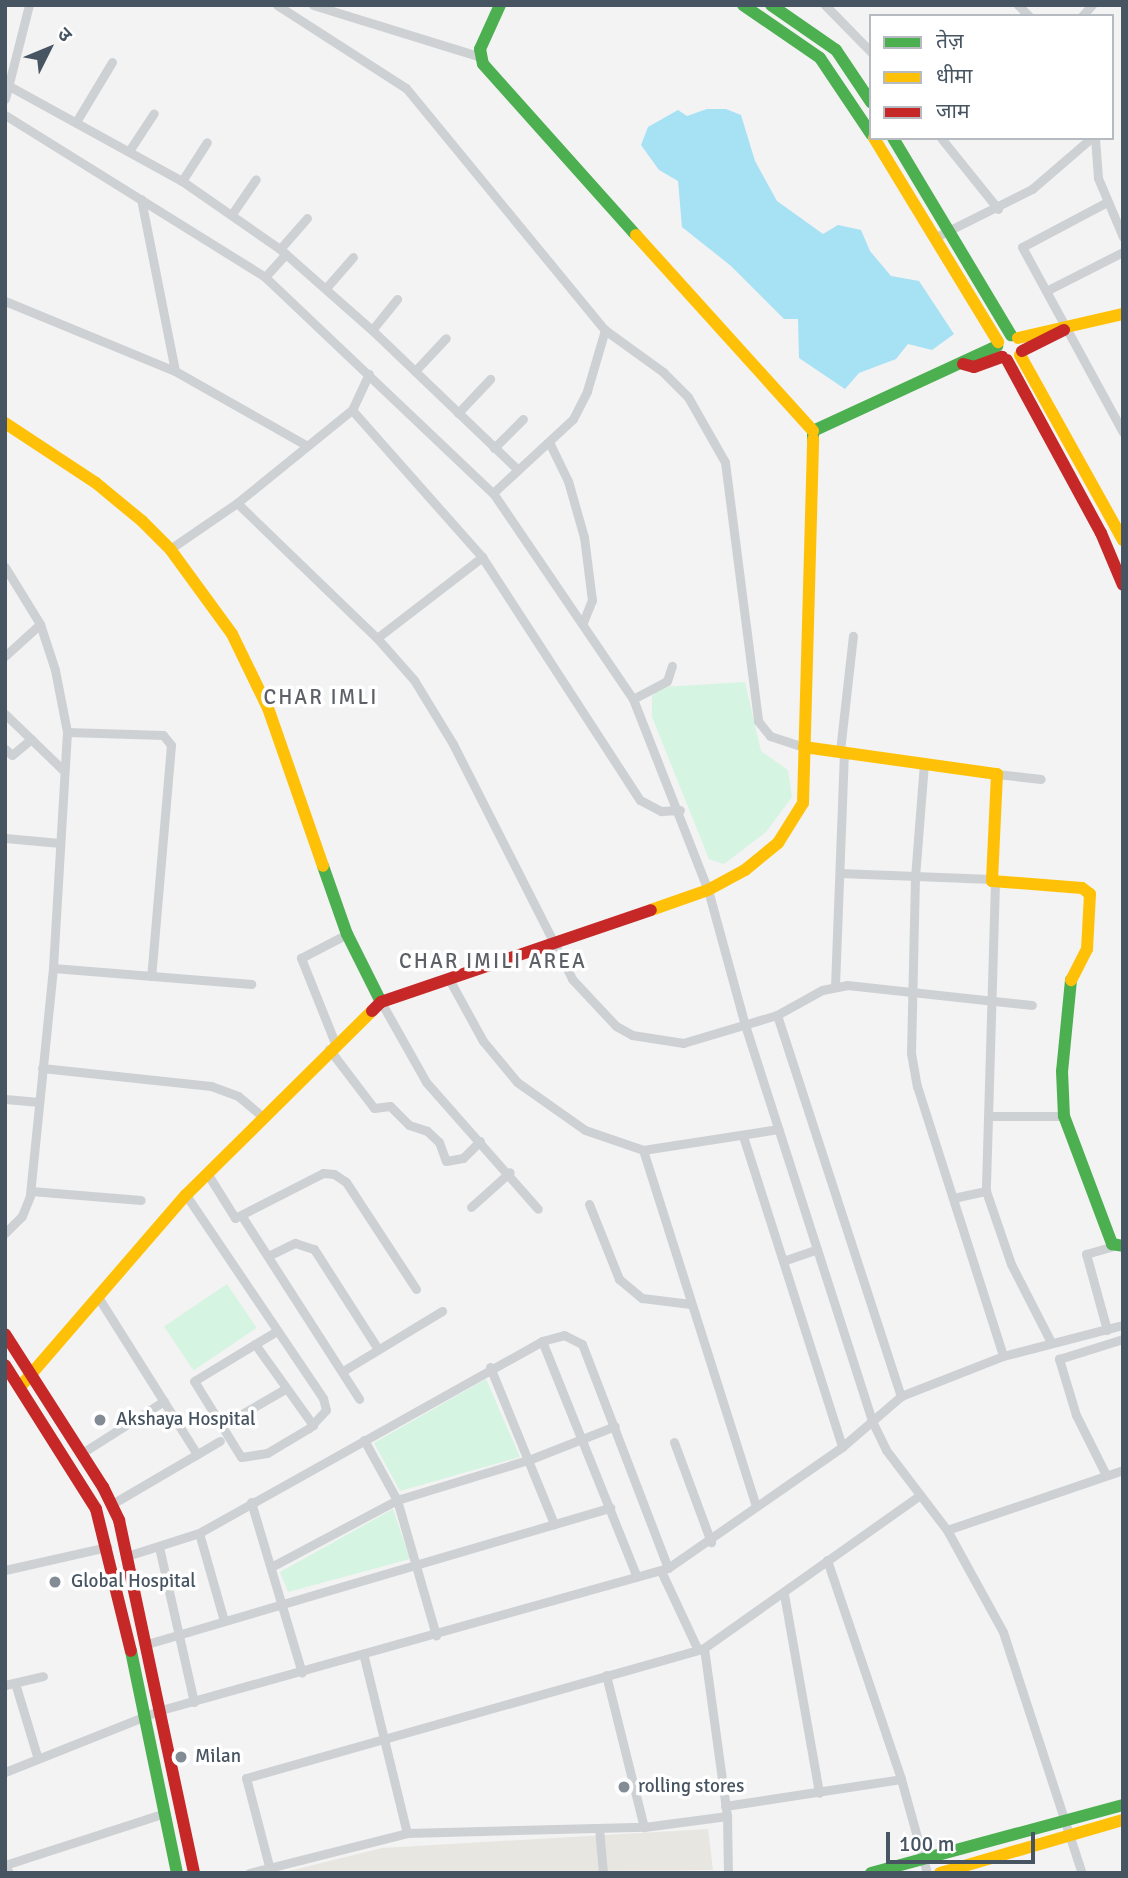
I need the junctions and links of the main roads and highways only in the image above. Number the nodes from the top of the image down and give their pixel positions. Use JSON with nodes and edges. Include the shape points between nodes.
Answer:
{"nodes":[{"id":1,"x":743,"y":5,"type":"edge"},
{"id":2,"x":771,"y":5,"type":"edge"},
{"id":3,"x":498,"y":6,"type":"edge"},
{"id":4,"x":869,"y":99,"type":"edge"},
{"id":5,"x":869,"y":131,"type":"edge"},
{"id":6,"x":875,"y":140,"type":"edge"},
{"id":7,"x":894,"y":140,"type":"edge"},
{"id":8,"x":1123,"y":314,"type":"edge"},
{"id":9,"x":1065,"y":330,"type":"junction"},
{"id":10,"x":1015,"y":336,"type":"junction"},
{"id":11,"x":1001,"y":351,"type":"junction"},
{"id":12,"x":1021,"y":353,"type":"junction"},
{"id":13,"x":1050,"y":408,"type":"junction"},
{"id":14,"x":1037,"y":415,"type":"junction"},
{"id":15,"x":5,"y":423,"type":"edge"},
{"id":16,"x":813,"y":431,"type":"junction"},
{"id":17,"x":1123,"y":540,"type":"edge"},
{"id":18,"x":1123,"y":585,"type":"edge"},
{"id":19,"x":804,"y":747,"type":"junction"},
{"id":20,"x":381,"y":1002,"type":"junction"},
{"id":21,"x":1119,"y":1246,"type":"edge"},
{"id":22,"x":5,"y":1334,"type":"edge"},
{"id":23,"x":33,"y":1368,"type":"junction"},
{"id":24,"x":13,"y":1376,"type":"edge"},
{"id":25,"x":1123,"y":1805,"type":"edge"},
{"id":26,"x":1123,"y":1821,"type":"edge"},
{"id":27,"x":925,"y":1868,"type":"edge"},
{"id":28,"x":177,"y":1873,"type":"edge"},
{"id":29,"x":194,"y":1873,"type":"edge"},
{"id":30,"x":871,"y":1873,"type":"edge"},
{"id":31,"x":940,"y":1873,"type":"edge"}],
"edges":[{"from":1,"to":5,"type":"main road","via":[[820,58]]},
{"from":2,"to":4,"type":"main road","via":[[836,50]]},
{"from":3,"to":16,"type":"main road","via":[[478,56]]},
{"from":6,"to":11,"type":"main road"},
{"from":7,"to":10,"type":"main road"},
{"from":8,"to":9,"type":"main road"},
{"from":9,"to":10,"type":"main road"},
{"from":9,"to":12,"type":"main road"},
{"from":10,"to":11,"type":"main road"},
{"from":10,"to":12,"type":"main road"},
{"from":11,"to":12,"type":"main road"},
{"from":11,"to":14,"type":"main road"},
{"from":11,"to":16,"type":"main road"},
{"from":12,"to":13,"type":"main road"},
{"from":13,"to":14,"type":"main road"},
{"from":13,"to":17,"type":"main road"},
{"from":14,"to":18,"type":"main road","via":[[1101,533]]},
{"from":15,"to":20,"type":"main road","via":[[96,483],[170,549],[232,634],[268,708],[347,934]]},
{"from":16,"to":19,"type":"main road"},
{"from":19,"to":20,"type":"main road","via":[[803,803],[792,827],[745,870],[708,890]]},
{"from":19,"to":21,"type":"main road","via":[[998,774],[993,880],[1082,888],[1093,899],[1087,949],[1070,982],[1062,1072],[1064,1116]]},
{"from":20,"to":23,"type":"main road","via":[[186,1195]]},
{"from":22,"to":23,"type":"main road"},
{"from":23,"to":24,"type":"main road"},
{"from":23,"to":29,"type":"main road","via":[[112,1504],[147,1644]]},
{"from":24,"to":28,"type":"main road","via":[[96,1509]]},
{"from":25,"to":27,"type":"main road"},
{"from":26,"to":31,"type":"main road"},
{"from":27,"to":30,"type":"main road"}]}
